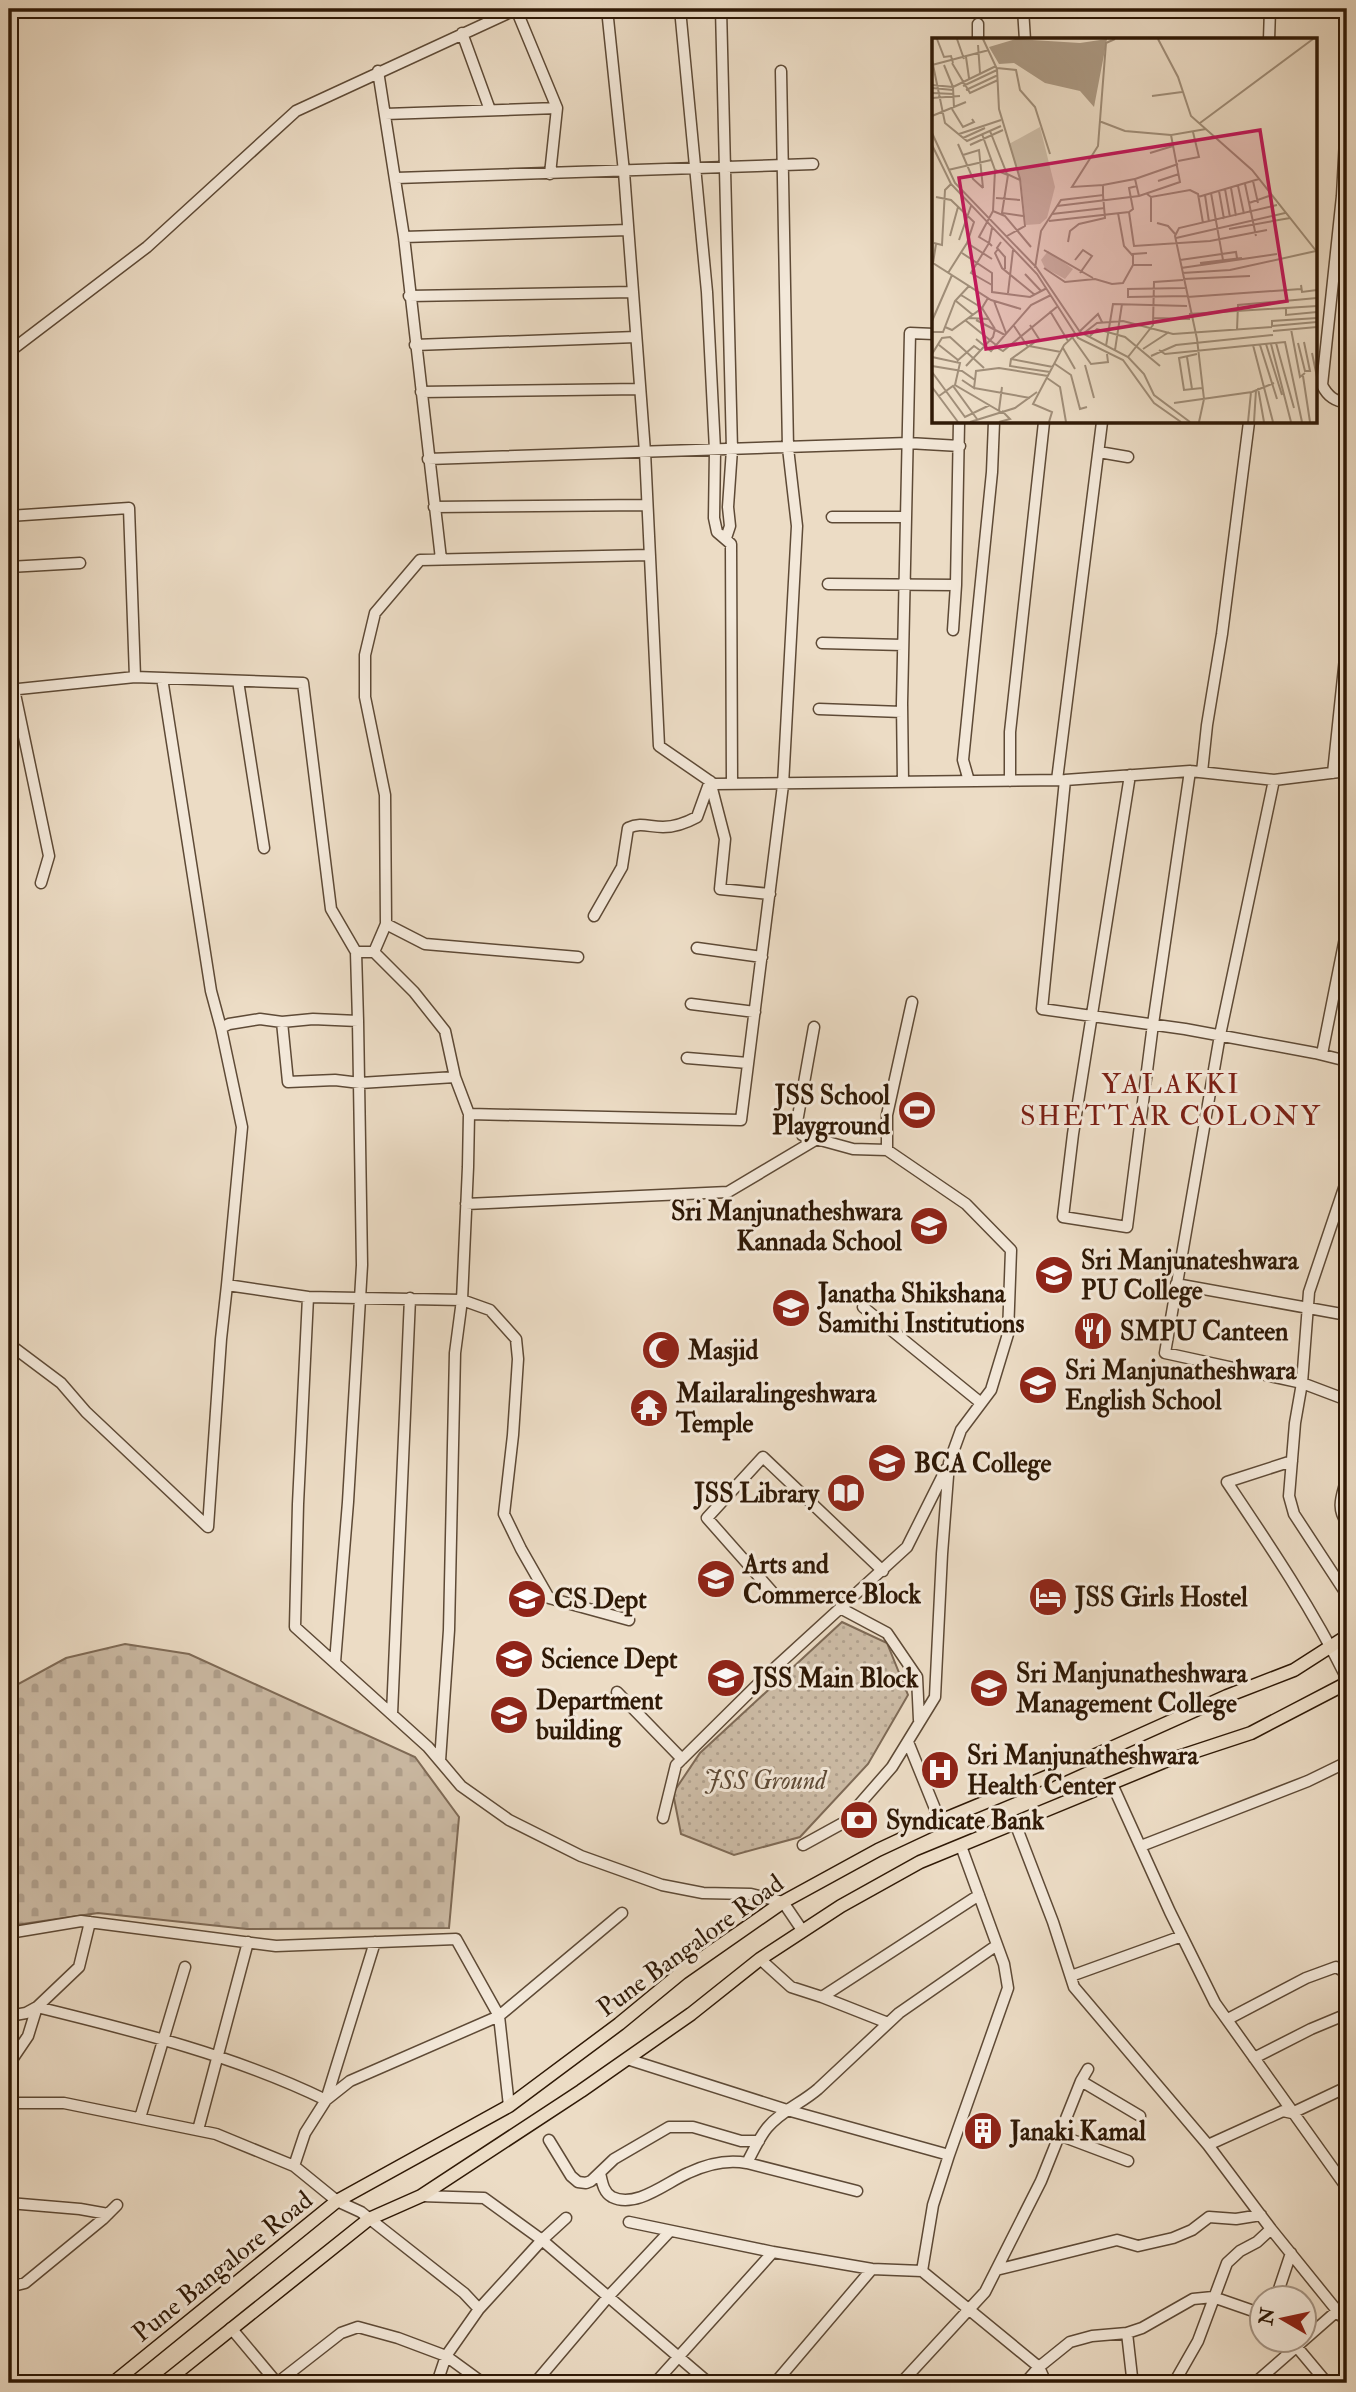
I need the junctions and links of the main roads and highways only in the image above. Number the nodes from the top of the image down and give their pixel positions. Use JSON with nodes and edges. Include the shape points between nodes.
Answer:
{"nodes":[{"id":1,"x":1340,"y":1642,"type":"edge"},
{"id":2,"x":1347,"y":1681,"type":"edge"},
{"id":3,"x":113,"y":2383,"type":"edge"},
{"id":4,"x":164,"y":2383,"type":"edge"}],
"edges":[{"from":1,"to":3,"type":"main road","name":"Pune Bangalore Road","via":[[1294,1670],[940,1821],[783,1902],[681,1973],[509,2106],[337,2201]]},
{"from":2,"to":4,"type":"main road","name":"Pune Bangalore Road","via":[[1251,1732],[1163,1762],[920,1862],[841,1906],[627,2059],[421,2196],[369,2219]]}]}
